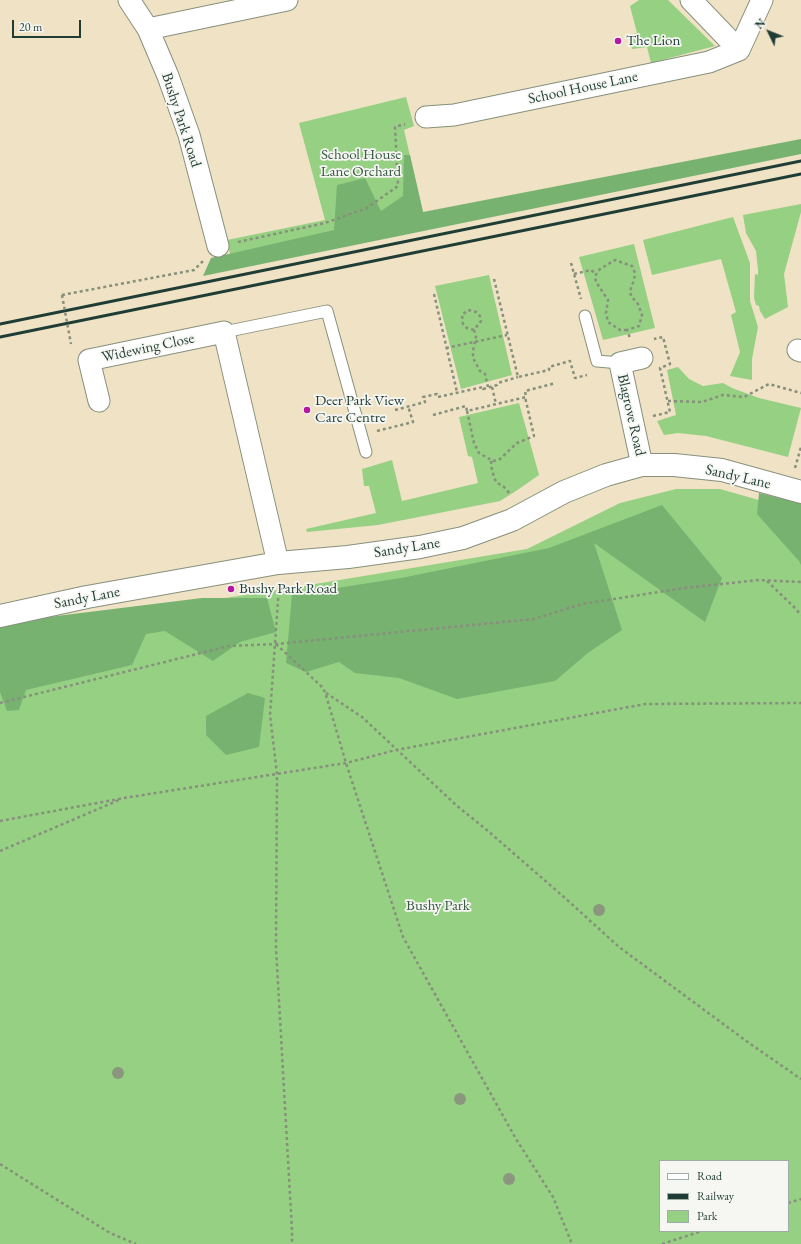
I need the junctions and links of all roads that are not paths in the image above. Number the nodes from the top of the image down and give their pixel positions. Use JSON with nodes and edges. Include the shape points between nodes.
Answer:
{"nodes":[{"id":1,"x":129,"y":0,"type":"edge"},
{"id":2,"x":287,"y":0,"type":"edge"},
{"id":3,"x":691,"y":0,"type":"edge"},
{"id":4,"x":762,"y":0,"type":"edge"},
{"id":5,"x":148,"y":29,"type":"junction"},
{"id":6,"x":739,"y":50,"type":"junction"},
{"id":7,"x":426,"y":117,"type":"road end"},
{"id":8,"x":218,"y":246,"type":"road end"},
{"id":9,"x":585,"y":316,"type":"dead end"},
{"id":10,"x":224,"y":332,"type":"junction"},
{"id":11,"x":646,"y":349,"type":"road end"},
{"id":12,"x":620,"y":363,"type":"junction"},
{"id":13,"x":99,"y":401,"type":"dead end"},
{"id":14,"x":366,"y":452,"type":"dead end"},
{"id":15,"x":642,"y":465,"type":"junction"},
{"id":16,"x":801,"y":492,"type":"edge"},
{"id":17,"x":278,"y":563,"type":"junction"},
{"id":18,"x":0,"y":616,"type":"edge"}],
"edges":[{"from":1,"to":5,"type":"street","name":"Bushy Park Road"},
{"from":2,"to":5,"type":"street"},
{"from":3,"to":6,"type":"street"},
{"from":4,"to":6,"type":"street"},
{"from":5,"to":8,"type":"street","name":"Bushy Park Road","via":[[189,135]]},
{"from":6,"to":7,"type":"street","name":"School House Lane","via":[[709,62],[454,115]]},
{"from":9,"to":12,"type":"lane","via":[[597,361]]},
{"from":10,"to":13,"type":"street","name":"Widewing Close","via":[[89,360]]},
{"from":10,"to":14,"type":"lane","via":[[327,311]]},
{"from":10,"to":17,"type":"street"},
{"from":11,"to":12,"type":"street","name":"Blagrove Road"},
{"from":12,"to":15,"type":"street","name":"Blagrove Road"},
{"from":15,"to":16,"type":"main road","name":"Sandy Lane","via":[[722,470]]},
{"from":15,"to":17,"type":"main road","name":"Sandy Lane","via":[[606,474],[564,492],[512,520],[463,538],[420,548]]},
{"from":17,"to":18,"type":"main road","name":"Sandy Lane","via":[[94,596]]}]}
